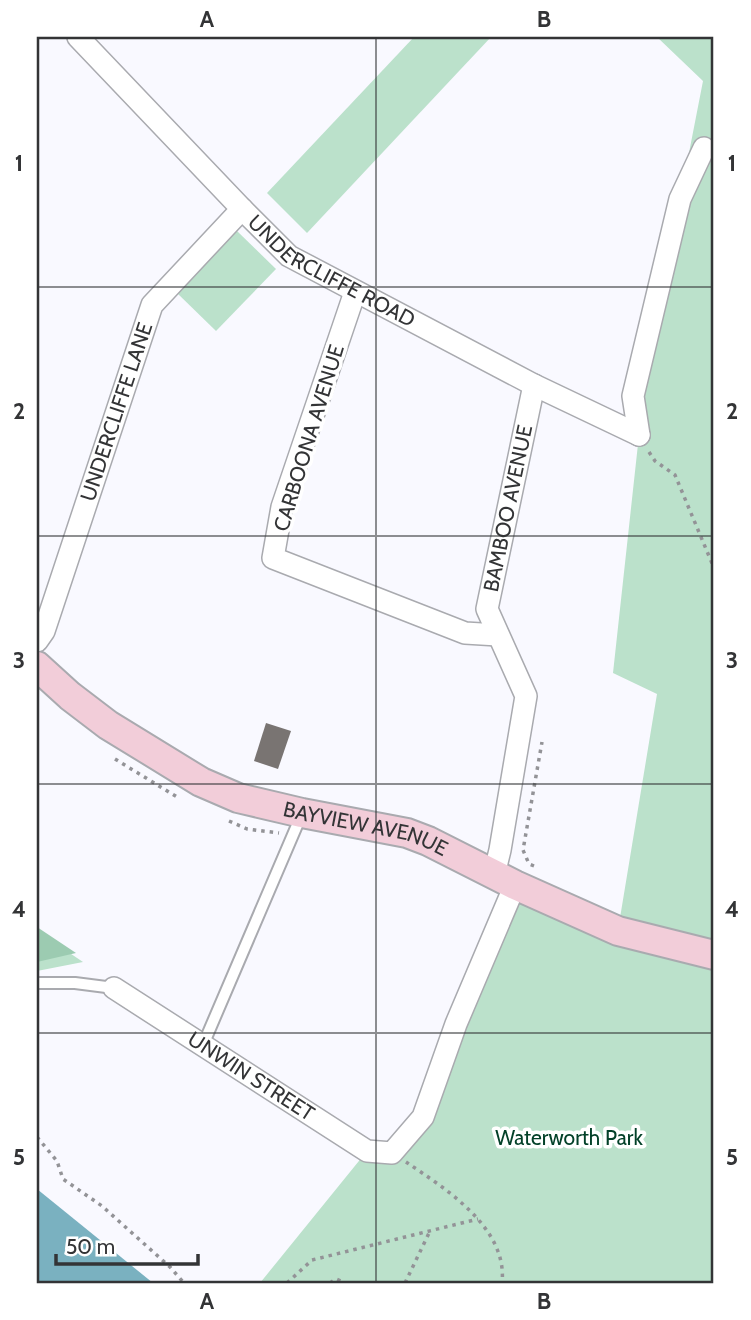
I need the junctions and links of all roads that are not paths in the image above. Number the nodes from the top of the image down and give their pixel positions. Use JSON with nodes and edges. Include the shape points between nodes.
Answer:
{"nodes":[{"id":1,"x":78,"y":37,"type":"edge"},
{"id":2,"x":705,"y":149,"type":"dead end"},
{"id":3,"x":242,"y":209,"type":"junction"},
{"id":4,"x":355,"y":292,"type":"junction"},
{"id":5,"x":534,"y":385,"type":"junction"},
{"id":6,"x":498,"y":635,"type":"junction"},
{"id":7,"x":37,"y":641,"type":"edge"},
{"id":8,"x":37,"y":666,"type":"edge"},
{"id":9,"x":302,"y":813,"type":"junction"},
{"id":10,"x":504,"y":880,"type":"junction"},
{"id":11,"x":714,"y":955,"type":"edge"},
{"id":12,"x":37,"y":983,"type":"edge"},
{"id":13,"x":114,"y":988,"type":"joint"},
{"id":14,"x":202,"y":1045,"type":"junction"},
{"id":15,"x":392,"y":1153,"type":"joint"}],
"edges":[{"from":1,"to":3,"type":"street","name":"UNDERCLIFFE ROAD"},
{"from":2,"to":5,"type":"street","name":"UNDERCLIFFE ROAD","via":[[680,199],[636,383],[639,435]]},
{"from":3,"to":4,"type":"street","name":"UNDERCLIFFE ROAD","via":[[289,256]]},
{"from":3,"to":7,"type":"street","name":"UNDERCLIFFE LANE","via":[[152,305]]},
{"from":4,"to":5,"type":"street","name":"UNDERCLIFFE ROAD"},
{"from":4,"to":6,"type":"street","name":"CARBOONA AVENUE","via":[[282,507],[274,558],[466,633]]},
{"from":5,"to":6,"type":"street","name":"BAMBOO AVENUE","via":[[487,609]]},
{"from":6,"to":10,"type":"street","name":"BAMBOO AVENUE","via":[[526,696],[500,850]]},
{"from":8,"to":9,"type":"main road","name":"BAYVIEW AVENUE","via":[[108,725],[201,782],[238,798]]},
{"from":9,"to":10,"type":"main road","name":"BAYVIEW AVENUE","via":[[407,833]]},
{"from":9,"to":14,"type":"lane"},
{"from":10,"to":11,"type":"main road","name":"BAYVIEW AVENUE","via":[[618,931]]},
{"from":10,"to":15,"type":"street","name":"BAMBOO AVENUE","via":[[423,1117]]},
{"from":12,"to":13,"type":"lane"},
{"from":13,"to":14,"type":"street","name":"UNWIN STREET"},
{"from":14,"to":15,"type":"street","name":"UNWIN STREET","via":[[367,1151]]}]}
